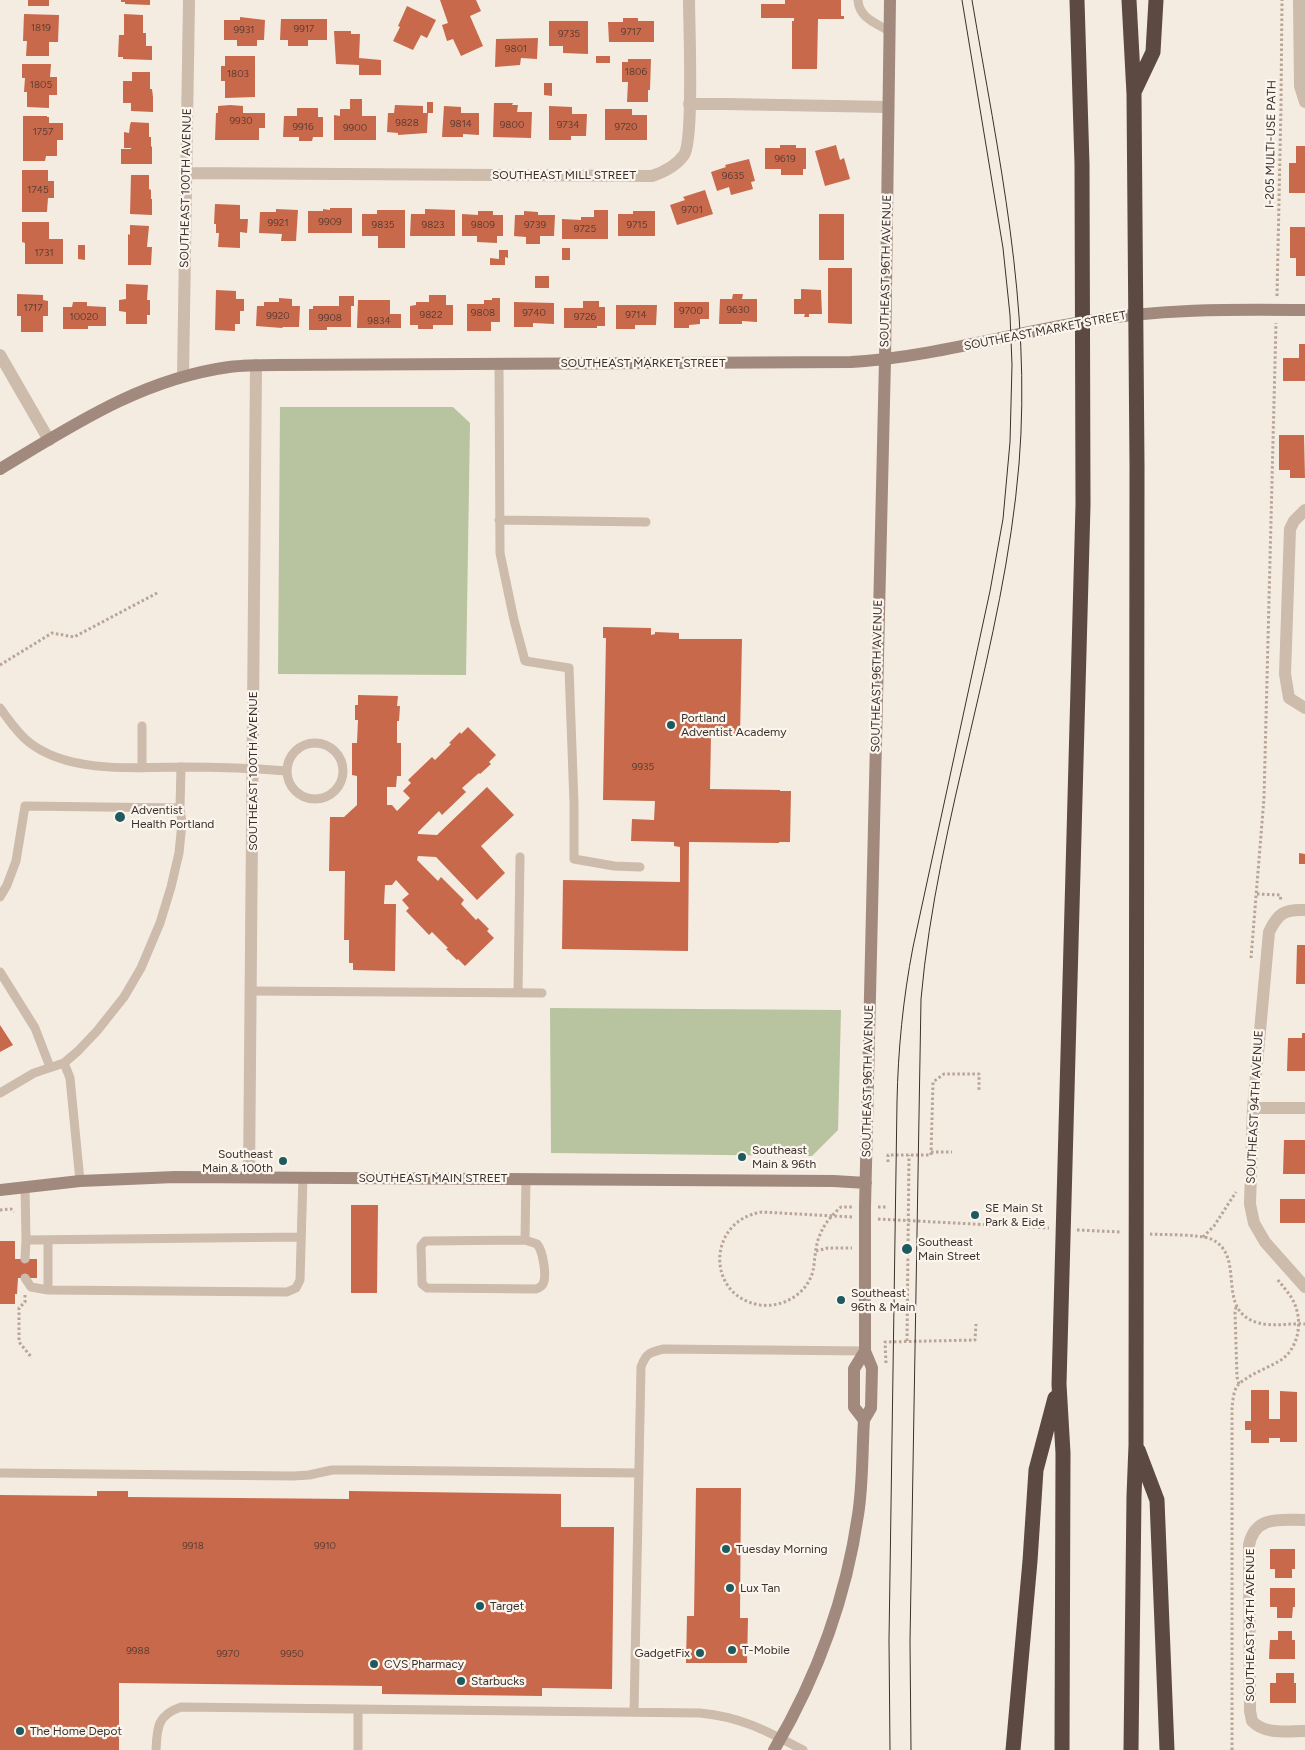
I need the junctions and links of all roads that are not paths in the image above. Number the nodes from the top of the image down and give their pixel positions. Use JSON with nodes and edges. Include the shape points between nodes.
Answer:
{"nodes":[{"id":1,"x":189,"y":0,"type":"edge"},
{"id":2,"x":689,"y":0,"type":"edge"},
{"id":3,"x":858,"y":0,"type":"edge"},
{"id":4,"x":890,"y":0,"type":"edge"},
{"id":5,"x":1077,"y":0,"type":"edge"},
{"id":6,"x":1130,"y":0,"type":"edge"},
{"id":7,"x":1156,"y":0,"type":"edge"},
{"id":8,"x":1300,"y":0,"type":"edge"},
{"id":9,"x":889,"y":31,"type":"junction"},
{"id":10,"x":1134,"y":94,"type":"junction"},
{"id":11,"x":1304,"y":101,"type":"edge"},
{"id":12,"x":689,"y":104,"type":"junction"},
{"id":13,"x":888,"y":107,"type":"junction"},
{"id":14,"x":186,"y":173,"type":"junction"},
{"id":15,"x":1305,"y":310,"type":"edge"},
{"id":16,"x":0,"y":355,"type":"edge"},
{"id":17,"x":885,"y":360,"type":"junction"},
{"id":18,"x":499,"y":364,"type":"junction"},
{"id":19,"x":256,"y":365,"type":"junction"},
{"id":20,"x":184,"y":376,"type":"junction"},
{"id":21,"x":49,"y":440,"type":"junction"},
{"id":22,"x":0,"y":469,"type":"edge"},
{"id":23,"x":1305,"y":510,"type":"edge"},
{"id":24,"x":499,"y":520,"type":"junction"},
{"id":25,"x":646,"y":522,"type":"dead end"},
{"id":26,"x":0,"y":708,"type":"edge"},
{"id":27,"x":1305,"y":708,"type":"edge"},
{"id":28,"x":142,"y":726,"type":"dead end"},
{"id":29,"x":142,"y":768,"type":"junction"},
{"id":30,"x":181,"y":768,"type":"junction"},
{"id":31,"x":254,"y":768,"type":"junction"},
{"id":32,"x":287,"y":771,"type":"junction"},
{"id":33,"x":180,"y":808,"type":"junction"},
{"id":34,"x":520,"y":857,"type":"dead end"},
{"id":35,"x":640,"y":867,"type":"dead end"},
{"id":36,"x":0,"y":898,"type":"edge"},
{"id":37,"x":1305,"y":910,"type":"edge"},
{"id":38,"x":0,"y":972,"type":"edge"},
{"id":39,"x":251,"y":991,"type":"junction"},
{"id":40,"x":518,"y":992,"type":"junction"},
{"id":41,"x":542,"y":993,"type":"dead end"},
{"id":42,"x":64,"y":1063,"type":"junction"},
{"id":43,"x":50,"y":1068,"type":"junction"},
{"id":44,"x":0,"y":1093,"type":"edge"},
{"id":45,"x":1253,"y":1108,"type":"junction"},
{"id":46,"x":1305,"y":1108,"type":"edge"},
{"id":47,"x":250,"y":1177,"type":"junction"},
{"id":48,"x":303,"y":1177,"type":"junction"},
{"id":49,"x":526,"y":1179,"type":"junction"},
{"id":50,"x":80,"y":1181,"type":"junction"},
{"id":51,"x":866,"y":1183,"type":"junction"},
{"id":52,"x":25,"y":1187,"type":"junction"},
{"id":53,"x":0,"y":1190,"type":"edge"},
{"id":54,"x":301,"y":1237,"type":"junction"},
{"id":55,"x":26,"y":1240,"type":"junction"},
{"id":56,"x":48,"y":1240,"type":"junction"},
{"id":57,"x":525,"y":1240,"type":"junction"},
{"id":58,"x":25,"y":1259,"type":"dead end"},
{"id":59,"x":25,"y":1282,"type":"road end"},
{"id":60,"x":1305,"y":1287,"type":"edge"},
{"id":61,"x":48,"y":1290,"type":"junction"},
{"id":62,"x":865,"y":1351,"type":"junction"},
{"id":63,"x":1059,"y":1384,"type":"junction"},
{"id":64,"x":864,"y":1420,"type":"junction"},
{"id":65,"x":1136,"y":1445,"type":"junction"},
{"id":66,"x":0,"y":1473,"type":"edge"},
{"id":67,"x":639,"y":1473,"type":"junction"},
{"id":68,"x":1305,"y":1520,"type":"edge"},
{"id":69,"x":358,"y":1709,"type":"junction"},
{"id":70,"x":634,"y":1712,"type":"junction"},
{"id":71,"x":1305,"y":1731,"type":"edge"},
{"id":72,"x":781,"y":1738,"type":"junction"},
{"id":73,"x":156,"y":1750,"type":"edge"},
{"id":74,"x":358,"y":1750,"type":"edge"},
{"id":75,"x":774,"y":1750,"type":"edge"},
{"id":76,"x":803,"y":1750,"type":"edge"},
{"id":77,"x":1013,"y":1750,"type":"edge"},
{"id":78,"x":1062,"y":1750,"type":"edge"},
{"id":79,"x":1131,"y":1750,"type":"edge"},
{"id":80,"x":1168,"y":1750,"type":"edge"}],
"edges":[{"from":1,"to":14,"type":"street","name":"SOUTHEAST 100TH AVENUE"},
{"from":2,"to":12,"type":"street","name":"SOUTHEAST MILL STREET"},
{"from":3,"to":9,"type":"lane","via":[[866,18]]},
{"from":4,"to":9,"type":"street","name":"SOUTHEAST 96TH AVENUE"},
{"from":5,"to":63,"type":"highway","via":[[1082,164],[1083,505]]},
{"from":6,"to":10,"type":"highway"},
{"from":7,"to":10,"type":"highway","via":[[1153,52]]},
{"from":8,"to":11,"type":"street","via":[[1300,86]]},
{"from":9,"to":13,"type":"street","name":"SOUTHEAST 96TH AVENUE"},
{"from":10,"to":65,"type":"highway"},
{"from":12,"to":13,"type":"street"},
{"from":12,"to":14,"type":"street","name":"SOUTHEAST MILL STREET","via":[[685,154],[667,171],[652,176]]},
{"from":13,"to":17,"type":"street","name":"SOUTHEAST 96TH AVENUE"},
{"from":14,"to":20,"type":"street","name":"SOUTHEAST 100TH AVENUE"},
{"from":15,"to":17,"type":"street","name":"SOUTHEAST MARKET STREET","via":[[1217,309],[1114,317]]},
{"from":16,"to":21,"type":"street"},
{"from":17,"to":18,"type":"street","name":"SOUTHEAST MARKET STREET"},
{"from":17,"to":51,"type":"street","name":"SOUTHEAST 96TH AVENUE"},
{"from":18,"to":19,"type":"street","name":"SOUTHEAST MARKET STREET"},
{"from":18,"to":24,"type":"lane"},
{"from":19,"to":20,"type":"street","name":"SOUTHEAST MARKET STREET"},
{"from":19,"to":31,"type":"street","name":"SOUTHEAST 100TH AVENUE"},
{"from":20,"to":21,"type":"street","name":"SOUTHEAST MARKET STREET","via":[[128,396]]},
{"from":21,"to":22,"type":"street","name":"SOUTHEAST MARKET STREET"},
{"from":23,"to":27,"type":"street","via":[[1290,529],[1286,665],[1288,698]]},
{"from":24,"to":25,"type":"lane"},
{"from":24,"to":35,"type":"lane","via":[[500,553],[525,661],[569,668],[574,859]]},
{"from":26,"to":29,"type":"lane","via":[[30,744],[50,754],[90,765]]},
{"from":28,"to":29,"type":"lane"},
{"from":29,"to":30,"type":"lane"},
{"from":30,"to":31,"type":"lane"},
{"from":30,"to":33,"type":"lane"},
{"from":31,"to":32,"type":"lane"},
{"from":31,"to":39,"type":"street","name":"SOUTHEAST 100TH AVENUE"},
{"from":32,"to":32,"type":"lane","via":[[291,787],[312,799],[335,790],[343,776],[343,767],[336,752],[313,743],[294,752]]},
{"from":33,"to":36,"type":"lane","via":[[25,806],[16,861]]},
{"from":33,"to":42,"type":"lane","via":[[179,853],[172,887],[141,968],[124,997],[97,1031]]},
{"from":34,"to":40,"type":"lane"},
{"from":37,"to":45,"type":"street","name":"SOUTHEAST 94TH AVENUE","via":[[1283,913],[1268,932]]},
{"from":38,"to":43,"type":"lane","via":[[35,1028]]},
{"from":39,"to":40,"type":"lane"},
{"from":39,"to":47,"type":"street","name":"SOUTHEAST 100TH AVENUE"},
{"from":40,"to":41,"type":"lane"},
{"from":42,"to":43,"type":"lane"},
{"from":42,"to":50,"type":"lane","via":[[70,1078]]},
{"from":43,"to":44,"type":"lane","via":[[34,1073]]},
{"from":45,"to":46,"type":"street"},
{"from":45,"to":60,"type":"street","name":"SOUTHEAST 94TH AVENUE","via":[[1250,1204],[1254,1223],[1265,1242]]},
{"from":47,"to":48,"type":"street","name":"SOUTHEAST MAIN STREET"},
{"from":47,"to":50,"type":"street","name":"SOUTHEAST MAIN STREET"},
{"from":48,"to":49,"type":"street","name":"SOUTHEAST MAIN STREET"},
{"from":48,"to":54,"type":"lane"},
{"from":49,"to":51,"type":"street","name":"SOUTHEAST MAIN STREET","via":[[834,1180]]},
{"from":49,"to":57,"type":"lane"},
{"from":50,"to":52,"type":"street","name":"SOUTHEAST MAIN STREET"},
{"from":51,"to":62,"type":"street","name":"SOUTHEAST 96TH AVENUE"},
{"from":52,"to":53,"type":"street","name":"SOUTHEAST MAIN STREET"},
{"from":52,"to":55,"type":"lane"},
{"from":54,"to":56,"type":"lane"},
{"from":54,"to":61,"type":"lane","via":[[300,1280],[296,1288],[287,1292]]},
{"from":55,"to":56,"type":"lane"},
{"from":55,"to":58,"type":"lane"},
{"from":56,"to":61,"type":"lane"},
{"from":57,"to":57,"type":"lane","via":[[537,1244],[542,1252],[544,1282],[538,1288],[427,1288],[422,1284],[421,1246],[425,1241]]},
{"from":59,"to":61,"type":"lane","via":[[31,1287]]},
{"from":62,"to":64,"type":"street","name":"SOUTHEAST 96TH AVENUE","via":[[872,1377],[871,1408]]},
{"from":62,"to":64,"type":"street","name":"SOUTHEAST 96TH AVENUE","via":[[854,1369],[854,1407]]},
{"from":62,"to":67,"type":"lane","via":[[664,1349],[651,1352],[644,1357],[641,1367]]},
{"from":63,"to":77,"type":"highway","via":[[1036,1470]]},
{"from":63,"to":78,"type":"highway","via":[[1063,1453]]},
{"from":64,"to":72,"type":"street","name":"SOUTHEAST 96TH AVENUE","via":[[858,1514],[836,1614],[821,1657]]},
{"from":65,"to":79,"type":"highway"},
{"from":65,"to":80,"type":"highway","via":[[1156,1500]]},
{"from":66,"to":67,"type":"lane","via":[[293,1476],[358,1470]]},
{"from":67,"to":70,"type":"lane"},
{"from":68,"to":71,"type":"street","name":"SOUTHEAST 94TH AVENUE","via":[[1262,1523],[1251,1536],[1249,1545],[1252,1721],[1268,1731]]},
{"from":69,"to":70,"type":"lane"},
{"from":69,"to":73,"type":"lane","via":[[181,1707],[160,1720],[156,1731]]},
{"from":69,"to":74,"type":"lane"},
{"from":70,"to":72,"type":"lane","via":[[721,1714]]},
{"from":72,"to":75,"type":"street","name":"SOUTHEAST 96TH AVENUE"},
{"from":72,"to":76,"type":"lane"}]}
